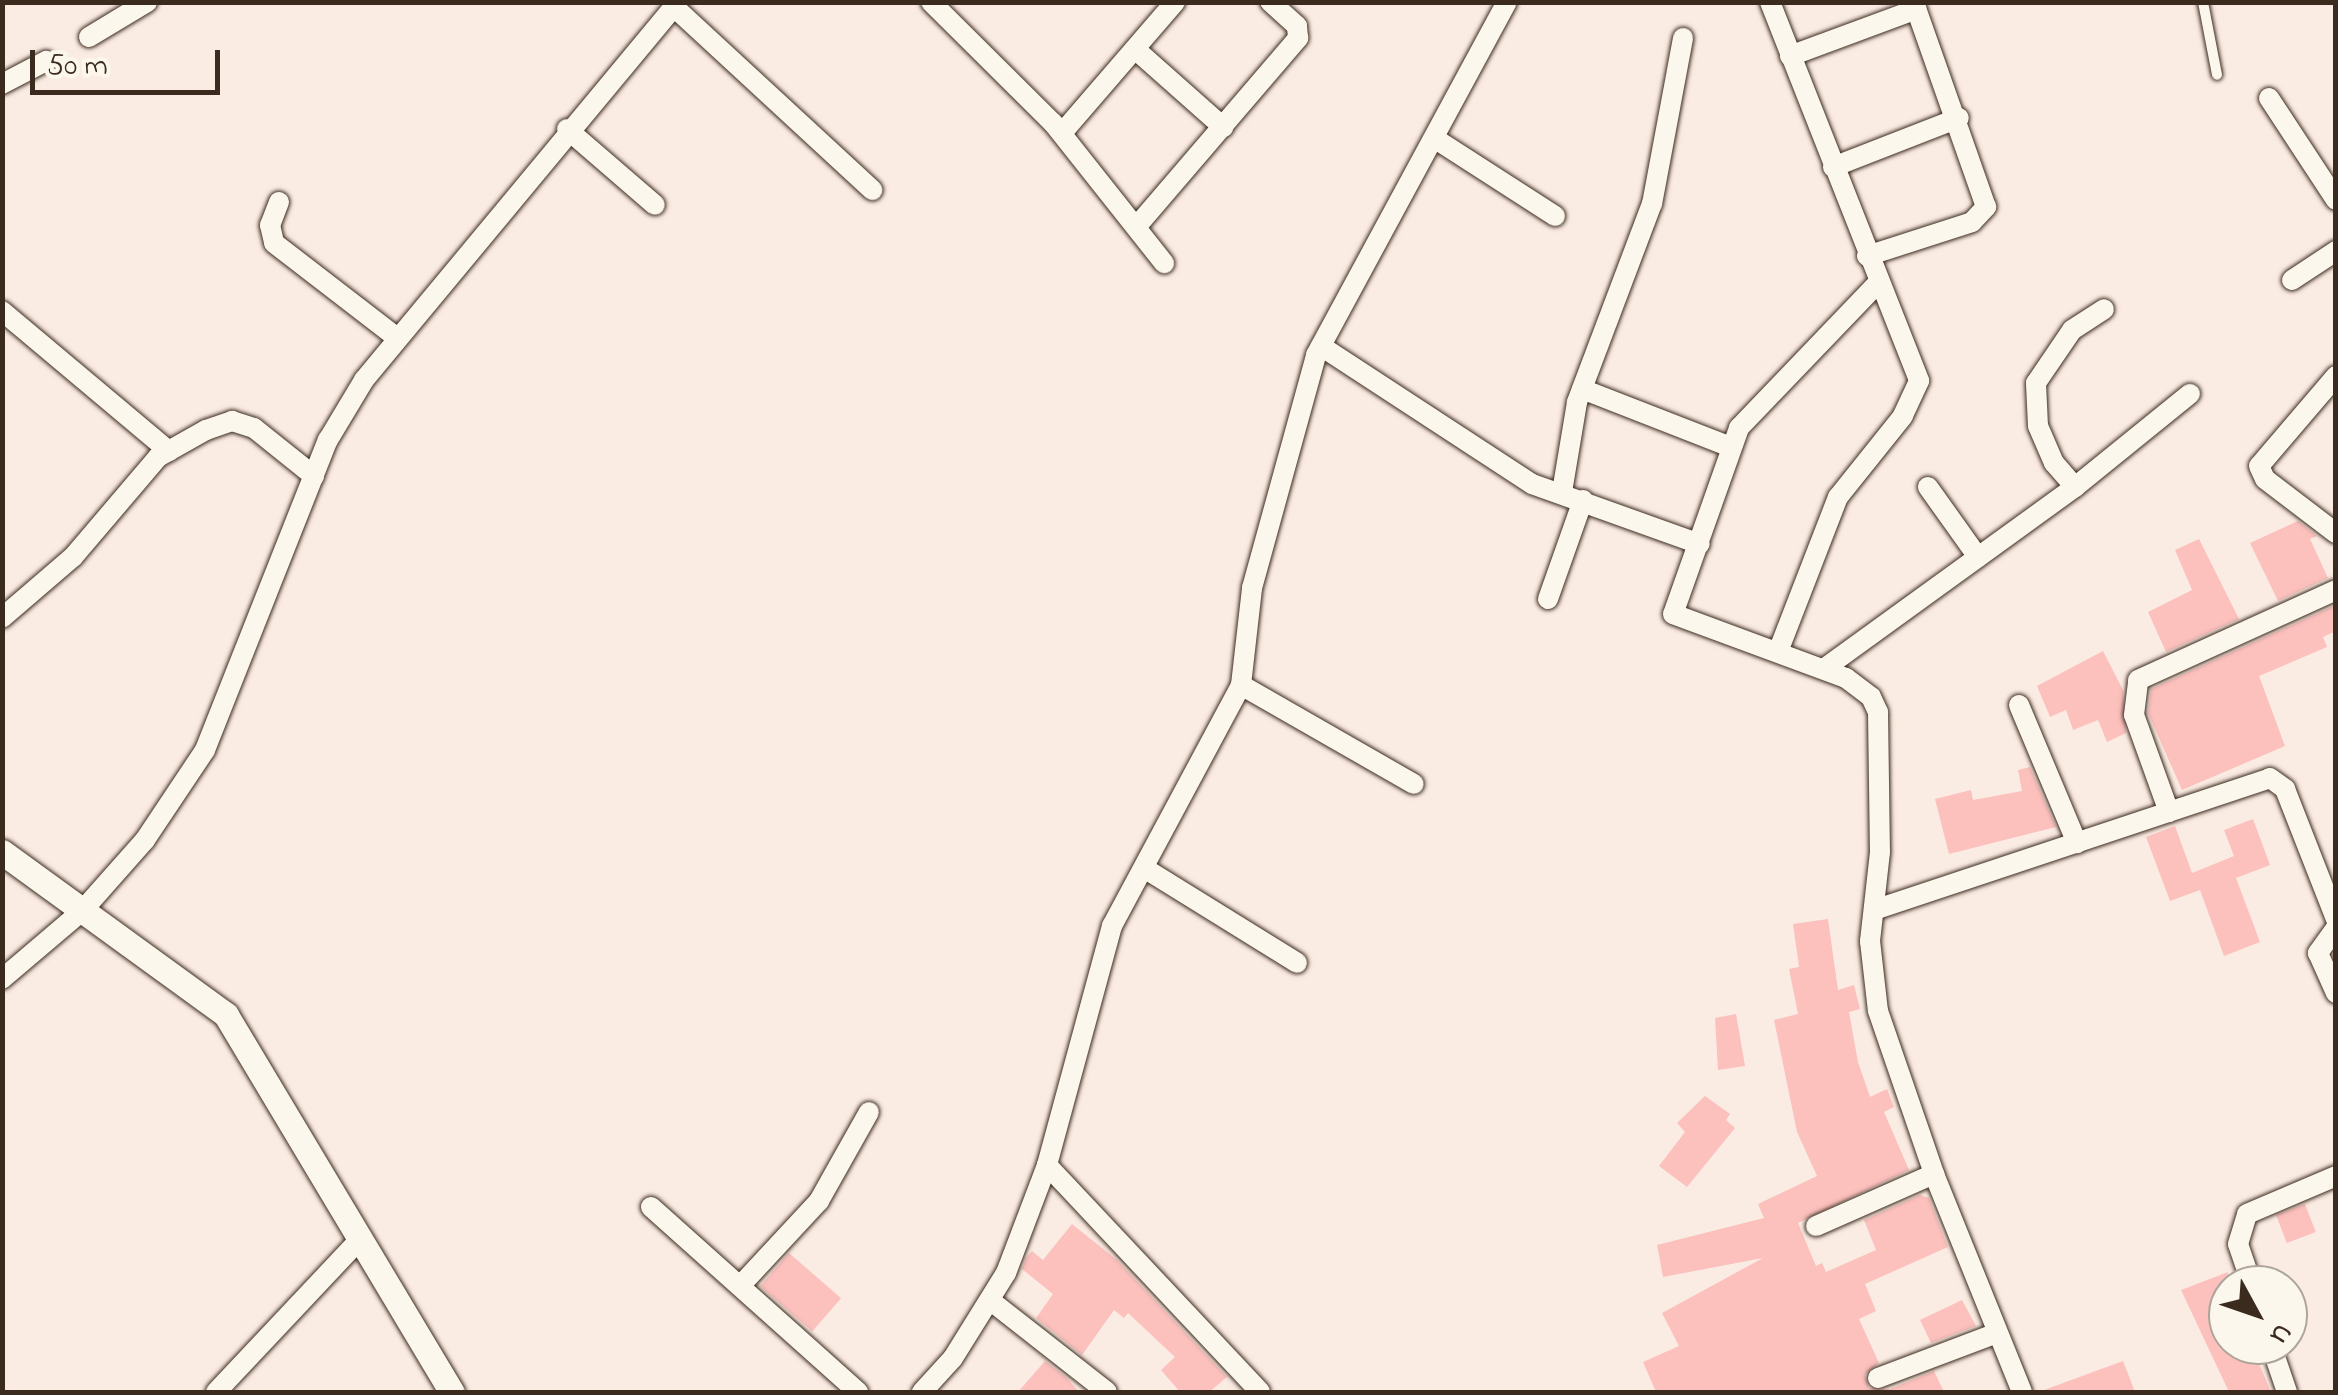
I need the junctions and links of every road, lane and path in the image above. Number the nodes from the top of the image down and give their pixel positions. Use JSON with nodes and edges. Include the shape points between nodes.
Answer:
{"nodes":[{"id":1,"x":148,"y":2,"type":"edge"},
{"id":2,"x":932,"y":2,"type":"edge"},
{"id":3,"x":1175,"y":2,"type":"edge"},
{"id":4,"x":1270,"y":2,"type":"edge"},
{"id":5,"x":1507,"y":2,"type":"edge"},
{"id":6,"x":1770,"y":2,"type":"edge"},
{"id":7,"x":2202,"y":2,"type":"edge"},
{"id":8,"x":676,"y":5,"type":"edge"},
{"id":9,"x":1916,"y":6,"type":"edge"},
{"id":10,"x":89,"y":37,"type":"dead end"},
{"id":11,"x":1683,"y":38,"type":"dead end"},
{"id":12,"x":1134,"y":49,"type":"junction"},
{"id":13,"x":1790,"y":56,"type":"junction"},
{"id":14,"x":46,"y":61,"type":"dead end"},
{"id":15,"x":2217,"y":75,"type":"dead end"},
{"id":16,"x":2,"y":84,"type":"edge"},
{"id":17,"x":2269,"y":98,"type":"dead end"},
{"id":18,"x":1959,"y":118,"type":"junction"},
{"id":19,"x":1223,"y":126,"type":"junction"},
{"id":20,"x":567,"y":129,"type":"junction"},
{"id":21,"x":1062,"y":132,"type":"junction"},
{"id":22,"x":1434,"y":138,"type":"junction"},
{"id":23,"x":1833,"y":167,"type":"junction"},
{"id":24,"x":872,"y":190,"type":"dead end"},
{"id":25,"x":2336,"y":200,"type":"edge"},
{"id":26,"x":279,"y":202,"type":"dead end"},
{"id":27,"x":655,"y":206,"type":"dead end"},
{"id":28,"x":1555,"y":216,"type":"dead end"},
{"id":29,"x":1137,"y":226,"type":"junction"},
{"id":30,"x":2336,"y":252,"type":"edge"},
{"id":31,"x":1867,"y":256,"type":"junction"},
{"id":32,"x":1164,"y":263,"type":"dead end"},
{"id":33,"x":2292,"y":280,"type":"dead end"},
{"id":34,"x":1876,"y":285,"type":"junction"},
{"id":35,"x":2104,"y":308,"type":"dead end"},
{"id":36,"x":2,"y":311,"type":"edge"},
{"id":37,"x":396,"y":337,"type":"junction"},
{"id":38,"x":1320,"y":346,"type":"junction"},
{"id":39,"x":2336,"y":376,"type":"edge"},
{"id":40,"x":1582,"y":390,"type":"junction"},
{"id":41,"x":2190,"y":394,"type":"dead end"},
{"id":42,"x":1731,"y":447,"type":"junction"},
{"id":43,"x":169,"y":451,"type":"junction"},
{"id":44,"x":314,"y":476,"type":"junction"},
{"id":45,"x":1928,"y":487,"type":"dead end"},
{"id":46,"x":2075,"y":487,"type":"junction"},
{"id":47,"x":1562,"y":492,"type":"junction"},
{"id":48,"x":1583,"y":500,"type":"junction"},
{"id":49,"x":2336,"y":533,"type":"edge"},
{"id":50,"x":1700,"y":544,"type":"junction"},
{"id":51,"x":1978,"y":557,"type":"junction"},
{"id":52,"x":2336,"y":590,"type":"edge"},
{"id":53,"x":1548,"y":599,"type":"dead end"},
{"id":54,"x":2,"y":618,"type":"edge"},
{"id":55,"x":1780,"y":648,"type":"junction"},
{"id":56,"x":1825,"y":668,"type":"junction"},
{"id":57,"x":1241,"y":685,"type":"junction"},
{"id":58,"x":2019,"y":705,"type":"dead end"},
{"id":59,"x":1414,"y":784,"type":"dead end"},
{"id":60,"x":2169,"y":812,"type":"junction"},
{"id":61,"x":2077,"y":843,"type":"junction"},
{"id":62,"x":2,"y":852,"type":"edge"},
{"id":63,"x":1144,"y":868,"type":"junction"},
{"id":64,"x":83,"y":910,"type":"junction"},
{"id":65,"x":1874,"y":910,"type":"junction"},
{"id":66,"x":2336,"y":919,"type":"edge"},
{"id":67,"x":2336,"y":928,"type":"edge"},
{"id":68,"x":1297,"y":963,"type":"dead end"},
{"id":69,"x":2,"y":980,"type":"edge"},
{"id":70,"x":2336,"y":993,"type":"edge"},
{"id":71,"x":869,"y":1112,"type":"dead end"},
{"id":72,"x":1047,"y":1165,"type":"junction"},
{"id":73,"x":1934,"y":1174,"type":"junction"},
{"id":74,"x":2336,"y":1176,"type":"edge"},
{"id":75,"x":651,"y":1207,"type":"dead end"},
{"id":76,"x":1816,"y":1226,"type":"dead end"},
{"id":77,"x":361,"y":1238,"type":"junction"},
{"id":78,"x":2245,"y":1265,"type":"edge"},
{"id":79,"x":740,"y":1286,"type":"junction"},
{"id":80,"x":990,"y":1301,"type":"junction"},
{"id":81,"x":1997,"y":1334,"type":"junction"},
{"id":82,"x":2278,"y":1365,"type":"edge"},
{"id":83,"x":1878,"y":1378,"type":"dead end"},
{"id":84,"x":216,"y":1392,"type":"edge"},
{"id":85,"x":452,"y":1392,"type":"edge"},
{"id":86,"x":858,"y":1392,"type":"edge"},
{"id":87,"x":922,"y":1392,"type":"edge"},
{"id":88,"x":1107,"y":1392,"type":"edge"},
{"id":89,"x":1260,"y":1392,"type":"edge"},
{"id":90,"x":2022,"y":1392,"type":"edge"},
{"id":91,"x":2287,"y":1392,"type":"edge"}],
"edges":[{"from":1,"to":10,"type":"street"},
{"from":2,"to":21,"type":"street"},
{"from":3,"to":12,"type":"street"},
{"from":4,"to":19,"type":"street","via":[[1297,26],[1298,38]]},
{"from":5,"to":22,"type":"street"},
{"from":6,"to":13,"type":"street"},
{"from":7,"to":15,"type":"lane"},
{"from":8,"to":20,"type":"street"},
{"from":8,"to":24,"type":"street"},
{"from":9,"to":13,"type":"street"},
{"from":9,"to":18,"type":"street"},
{"from":11,"to":40,"type":"street","via":[[1652,204]]},
{"from":12,"to":19,"type":"street"},
{"from":12,"to":21,"type":"street"},
{"from":13,"to":23,"type":"street"},
{"from":14,"to":16,"type":"street"},
{"from":17,"to":25,"type":"street"},
{"from":18,"to":23,"type":"street"},
{"from":18,"to":31,"type":"street","via":[[1986,199],[1981,216]]},
{"from":19,"to":29,"type":"street"},
{"from":20,"to":27,"type":"street"},
{"from":20,"to":37,"type":"street"},
{"from":21,"to":29,"type":"street"},
{"from":22,"to":28,"type":"street"},
{"from":22,"to":38,"type":"street"},
{"from":23,"to":31,"type":"street"},
{"from":26,"to":37,"type":"street","via":[[270,224],[274,243]]},
{"from":29,"to":32,"type":"street"},
{"from":30,"to":33,"type":"street"},
{"from":31,"to":34,"type":"street"},
{"from":34,"to":42,"type":"street","via":[[1739,428]]},
{"from":34,"to":55,"type":"street","via":[[1914,370],[1916,394],[1838,497]]},
{"from":35,"to":46,"type":"street","via":[[2072,330],[2036,383],[2038,426]]},
{"from":36,"to":43,"type":"street"},
{"from":37,"to":44,"type":"street","via":[[328,440]]},
{"from":38,"to":47,"type":"street","via":[[1500,465]]},
{"from":38,"to":57,"type":"street","via":[[1252,588]]},
{"from":39,"to":49,"type":"street","via":[[2259,466],[2265,479]]},
{"from":40,"to":42,"type":"street"},
{"from":40,"to":47,"type":"street"},
{"from":41,"to":46,"type":"street"},
{"from":42,"to":50,"type":"street"},
{"from":43,"to":44,"type":"street","via":[[232,421],[254,428]]},
{"from":43,"to":54,"type":"street","via":[[73,557]]},
{"from":44,"to":64,"type":"street","via":[[204,750],[167,810]]},
{"from":45,"to":51,"type":"street"},
{"from":46,"to":51,"type":"street"},
{"from":47,"to":48,"type":"street"},
{"from":48,"to":50,"type":"street"},
{"from":48,"to":53,"type":"street"},
{"from":50,"to":55,"type":"street","via":[[1673,614],[1688,625]]},
{"from":51,"to":56,"type":"street"},
{"from":52,"to":60,"type":"street","via":[[2138,680],[2134,715]]},
{"from":55,"to":56,"type":"street"},
{"from":56,"to":65,"type":"street","via":[[1860,686],[1878,712]]},
{"from":57,"to":59,"type":"street"},
{"from":57,"to":63,"type":"street"},
{"from":58,"to":61,"type":"street"},
{"from":60,"to":61,"type":"street"},
{"from":60,"to":66,"type":"street","via":[[2277,780]]},
{"from":61,"to":65,"type":"street"},
{"from":62,"to":64,"type":"street"},
{"from":63,"to":68,"type":"street"},
{"from":63,"to":72,"type":"street","via":[[1098,964]]},
{"from":64,"to":69,"type":"street"},
{"from":64,"to":77,"type":"street","via":[[226,1015]]},
{"from":65,"to":73,"type":"street","via":[[1878,1011]]},
{"from":67,"to":70,"type":"street","via":[[2318,953]]},
{"from":71,"to":79,"type":"street","via":[[819,1201]]},
{"from":72,"to":80,"type":"street"},
{"from":72,"to":89,"type":"street"},
{"from":73,"to":76,"type":"street"},
{"from":73,"to":81,"type":"street"},
{"from":74,"to":78,"type":"street","via":[[2247,1214],[2238,1244]]},
{"from":75,"to":79,"type":"street"},
{"from":77,"to":84,"type":"street"},
{"from":77,"to":85,"type":"street"},
{"from":79,"to":86,"type":"street"},
{"from":80,"to":87,"type":"street"},
{"from":80,"to":88,"type":"street"},
{"from":81,"to":83,"type":"street"},
{"from":81,"to":90,"type":"street"},
{"from":82,"to":91,"type":"street"}]}
